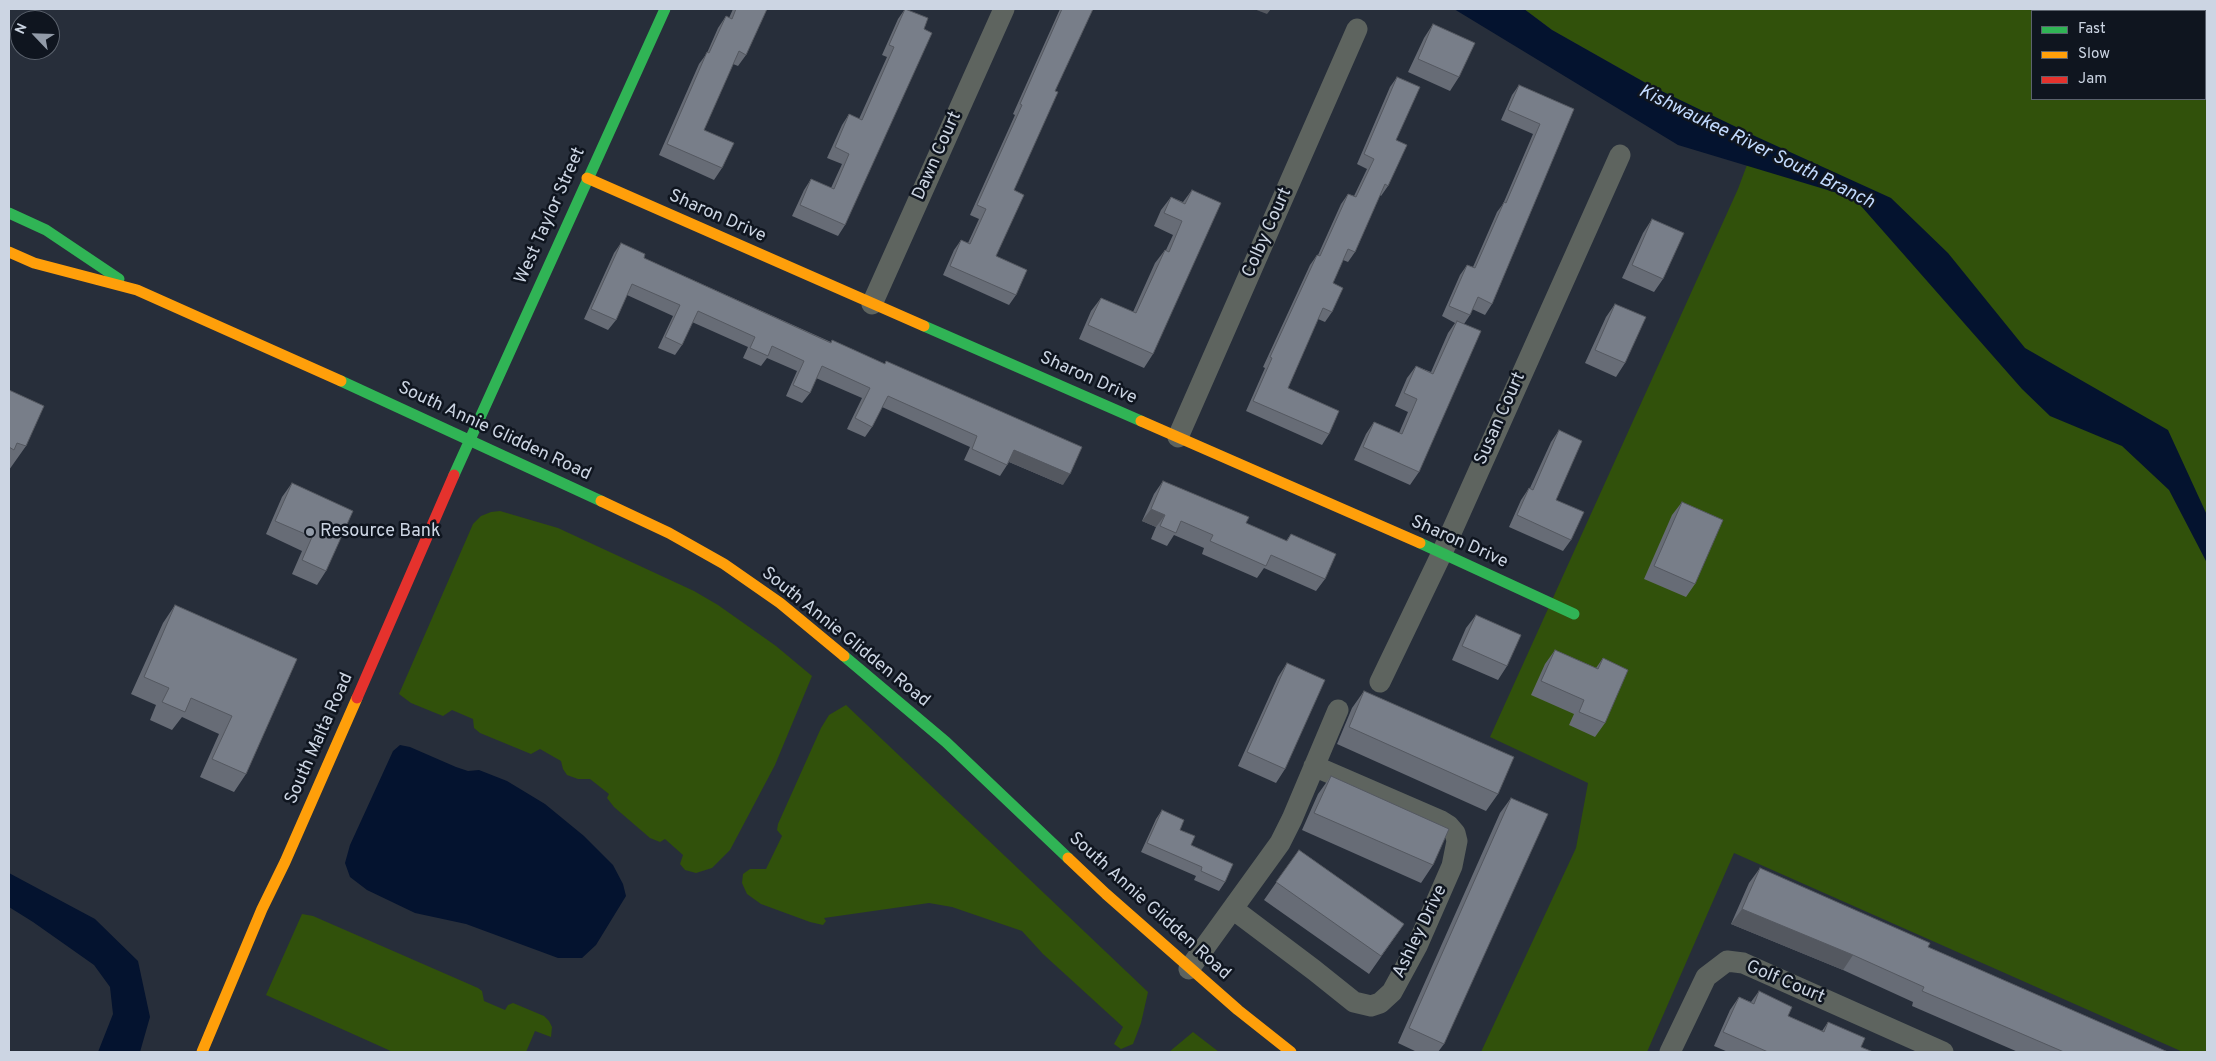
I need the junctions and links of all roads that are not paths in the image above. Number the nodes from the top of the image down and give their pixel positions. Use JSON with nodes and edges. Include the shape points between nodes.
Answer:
{"nodes":[{"id":1,"x":665,"y":9,"type":"edge"},
{"id":2,"x":1004,"y":9,"type":"edge"},
{"id":3,"x":1357,"y":29,"type":"dead end"},
{"id":4,"x":1620,"y":155,"type":"dead end"},
{"id":5,"x":588,"y":178,"type":"junction"},
{"id":6,"x":9,"y":213,"type":"edge"},
{"id":7,"x":9,"y":252,"type":"edge"},
{"id":8,"x":137,"y":290,"type":"junction"},
{"id":9,"x":872,"y":304,"type":"junction"},
{"id":10,"x":1178,"y":437,"type":"junction"},
{"id":11,"x":470,"y":439,"type":"junction"},
{"id":12,"x":1442,"y":554,"type":"junction"},
{"id":13,"x":1574,"y":614,"type":"dead end"},
{"id":14,"x":1380,"y":682,"type":"dead end"},
{"id":15,"x":1338,"y":710,"type":"dead end"},
{"id":16,"x":1314,"y":766,"type":"junction"},
{"id":17,"x":1233,"y":909,"type":"junction"},
{"id":18,"x":1189,"y":969,"type":"junction"},
{"id":19,"x":202,"y":1052,"type":"edge"},
{"id":20,"x":1291,"y":1052,"type":"edge"},
{"id":21,"x":1670,"y":1052,"type":"edge"},
{"id":22,"x":1942,"y":1052,"type":"edge"}],
"edges":[{"from":1,"to":5,"type":"street","name":"West Taylor Street"},
{"from":2,"to":9,"type":"street","name":"Dawn Court"},
{"from":3,"to":10,"type":"street","name":"Colby Court"},
{"from":4,"to":12,"type":"street","name":"Susan Court"},
{"from":5,"to":9,"type":"street","name":"Sharon Drive"},
{"from":5,"to":11,"type":"street","name":"West Taylor Street"},
{"from":6,"to":8,"type":"street","name":"South Annie Glidden Road","via":[[46,230]]},
{"from":7,"to":8,"type":"street","name":"South Annie Glidden Road","via":[[34,263]]},
{"from":8,"to":11,"type":"street","name":"South Annie Glidden Road"},
{"from":9,"to":10,"type":"street","name":"Sharon Drive"},
{"from":10,"to":12,"type":"street","name":"Sharon Drive"},
{"from":11,"to":18,"type":"street","name":"South Annie Glidden Road","via":[[669,533],[724,564],[780,603],[946,742]]},
{"from":11,"to":19,"type":"street","name":"South Malta Road"},
{"from":12,"to":13,"type":"street","name":"Sharon Drive"},
{"from":12,"to":14,"type":"street","name":"Susan Court"},
{"from":15,"to":16,"type":"street"},
{"from":16,"to":17,"type":"street","via":[[1280,843]]},
{"from":16,"to":17,"type":"street","name":"Ashley Drive","via":[[1441,821],[1455,833],[1457,841],[1452,866],[1417,946],[1392,992],[1371,1006],[1354,1002]]},
{"from":17,"to":18,"type":"street"},
{"from":18,"to":20,"type":"street","name":"South Annie Glidden Road"},
{"from":21,"to":22,"type":"street","name":"Golf Court","via":[[1706,977],[1727,961],[1743,963]]}]}
